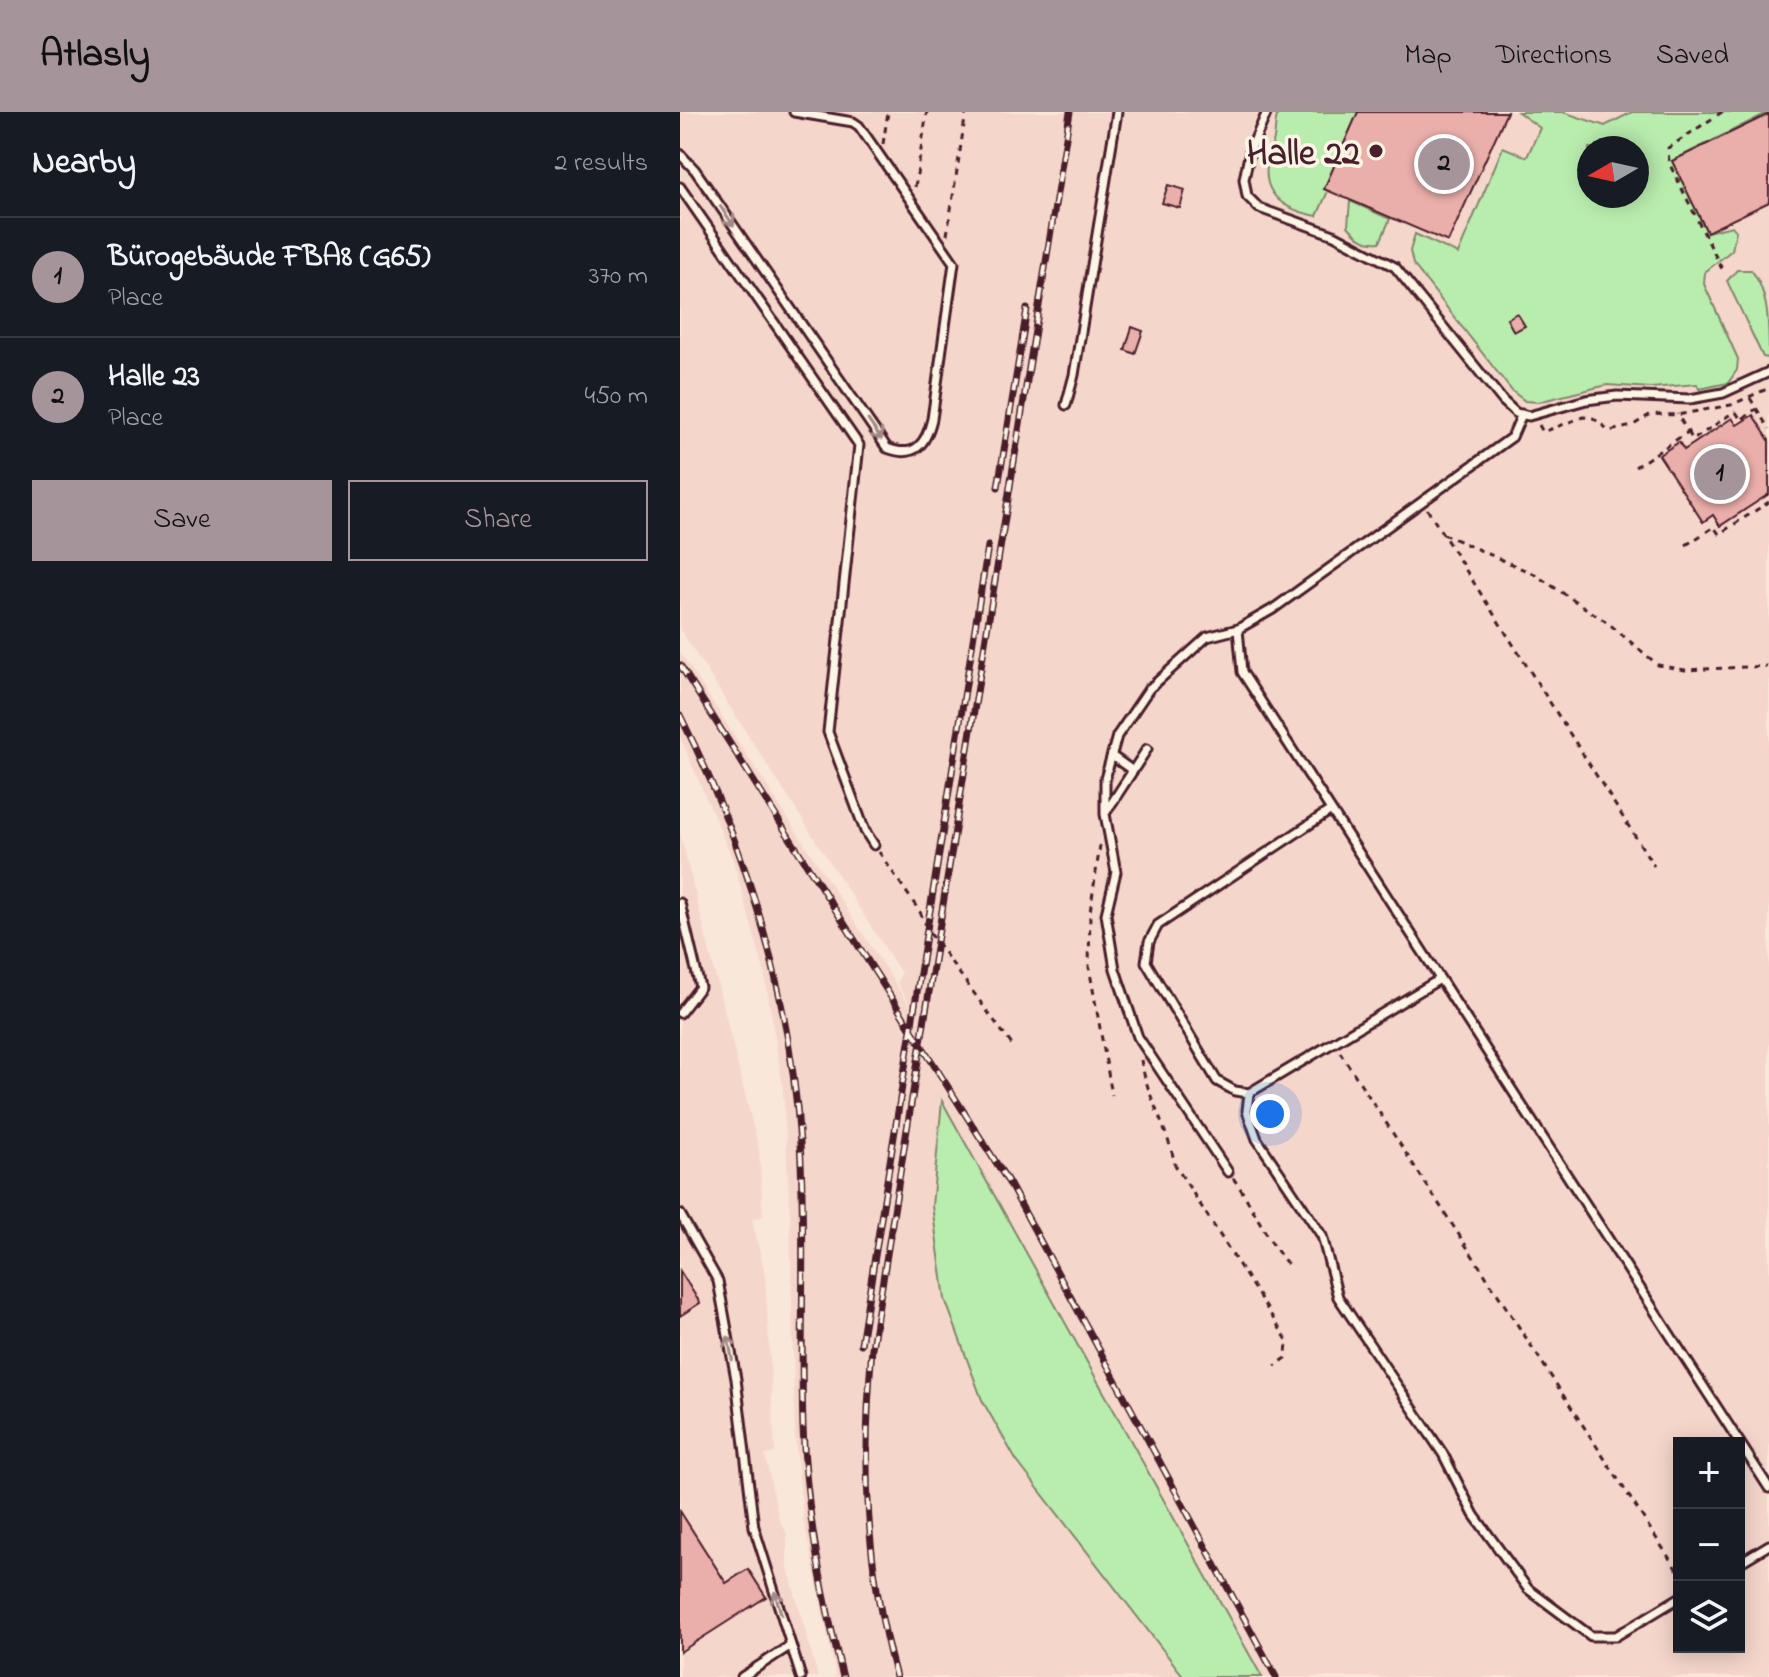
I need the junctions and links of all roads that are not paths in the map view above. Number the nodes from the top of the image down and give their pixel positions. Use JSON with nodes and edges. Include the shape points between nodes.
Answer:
{"nodes":[{"id":1,"x":794,"y":112,"type":"edge"},
{"id":2,"x":1117,"y":112,"type":"edge"},
{"id":3,"x":1267,"y":112,"type":"edge"},
{"id":4,"x":680,"y":154,"type":"edge"},
{"id":5,"x":680,"y":187,"type":"edge"},
{"id":6,"x":1769,"y":372,"type":"edge"},
{"id":7,"x":1066,"y":405,"type":"dead end"},
{"id":8,"x":1522,"y":414,"type":"junction"},
{"id":9,"x":1238,"y":629,"type":"junction"},
{"id":10,"x":1147,"y":749,"type":"dead end"},
{"id":11,"x":1112,"y":756,"type":"junction"},
{"id":12,"x":1133,"y":771,"type":"junction"},
{"id":13,"x":1331,"y":810,"type":"junction"},
{"id":14,"x":1105,"y":814,"type":"junction"},
{"id":15,"x":874,"y":845,"type":"road end"},
{"id":16,"x":680,"y":903,"type":"edge"},
{"id":17,"x":1440,"y":979,"type":"junction"},
{"id":18,"x":680,"y":1013,"type":"edge"},
{"id":19,"x":1249,"y":1093,"type":"junction"},
{"id":20,"x":1228,"y":1172,"type":"road end"},
{"id":21,"x":680,"y":1214,"type":"edge"},
{"id":22,"x":1769,"y":1488,"type":"edge"},
{"id":23,"x":1769,"y":1545,"type":"edge"},
{"id":24,"x":1745,"y":1559,"type":"edge"},
{"id":25,"x":1673,"y":1602,"type":"edge"},
{"id":26,"x":791,"y":1645,"type":"junction"},
{"id":27,"x":742,"y":1677,"type":"edge"},
{"id":28,"x":801,"y":1677,"type":"edge"}],
"edges":[{"from":4,"to":1,"type":"lane","one_way":true,"via":[[887,448],[919,449],[928,436],[954,263],[853,122]]},
{"from":2,"to":7,"type":"lane"},
{"from":3,"to":8,"type":"lane","via":[[1250,151],[1244,179],[1247,196],[1259,208],[1334,235],[1395,267],[1503,401]]},
{"from":5,"to":15,"type":"lane","via":[[859,445],[828,732]]},
{"from":6,"to":8,"type":"lane","via":[[1723,393],[1617,396]]},
{"from":8,"to":9,"type":"lane","via":[[1512,437]]},
{"from":9,"to":11,"type":"lane","via":[[1207,637],[1149,689],[1117,736]]},
{"from":9,"to":13,"type":"lane","via":[[1242,672]]},
{"from":10,"to":12,"type":"lane"},
{"from":11,"to":12,"type":"lane"},
{"from":11,"to":14,"type":"lane","via":[[1105,779]]},
{"from":12,"to":14,"type":"lane"},
{"from":13,"to":17,"type":"lane"},
{"from":13,"to":19,"type":"lane","via":[[1158,925],[1149,942],[1146,962],[1217,1081]]},
{"from":14,"to":20,"type":"lane","via":[[1116,872],[1106,914],[1115,969],[1138,1037]]},
{"from":16,"to":18,"type":"lane","via":[[700,987]]},
{"from":17,"to":19,"type":"lane"},
{"from":17,"to":22,"type":"lane"},
{"from":19,"to":25,"type":"lane","via":[[1247,1111],[1257,1139],[1322,1236],[1338,1297],[1443,1454],[1474,1515],[1528,1589],[1591,1636],[1616,1636]]},
{"from":26,"to":21,"type":"lane","one_way":true,"via":[[754,1527],[718,1281]]},
{"from":23,"to":24,"type":"lane"},
{"from":26,"to":27,"type":"lane"},
{"from":26,"to":28,"type":"lane"}]}
